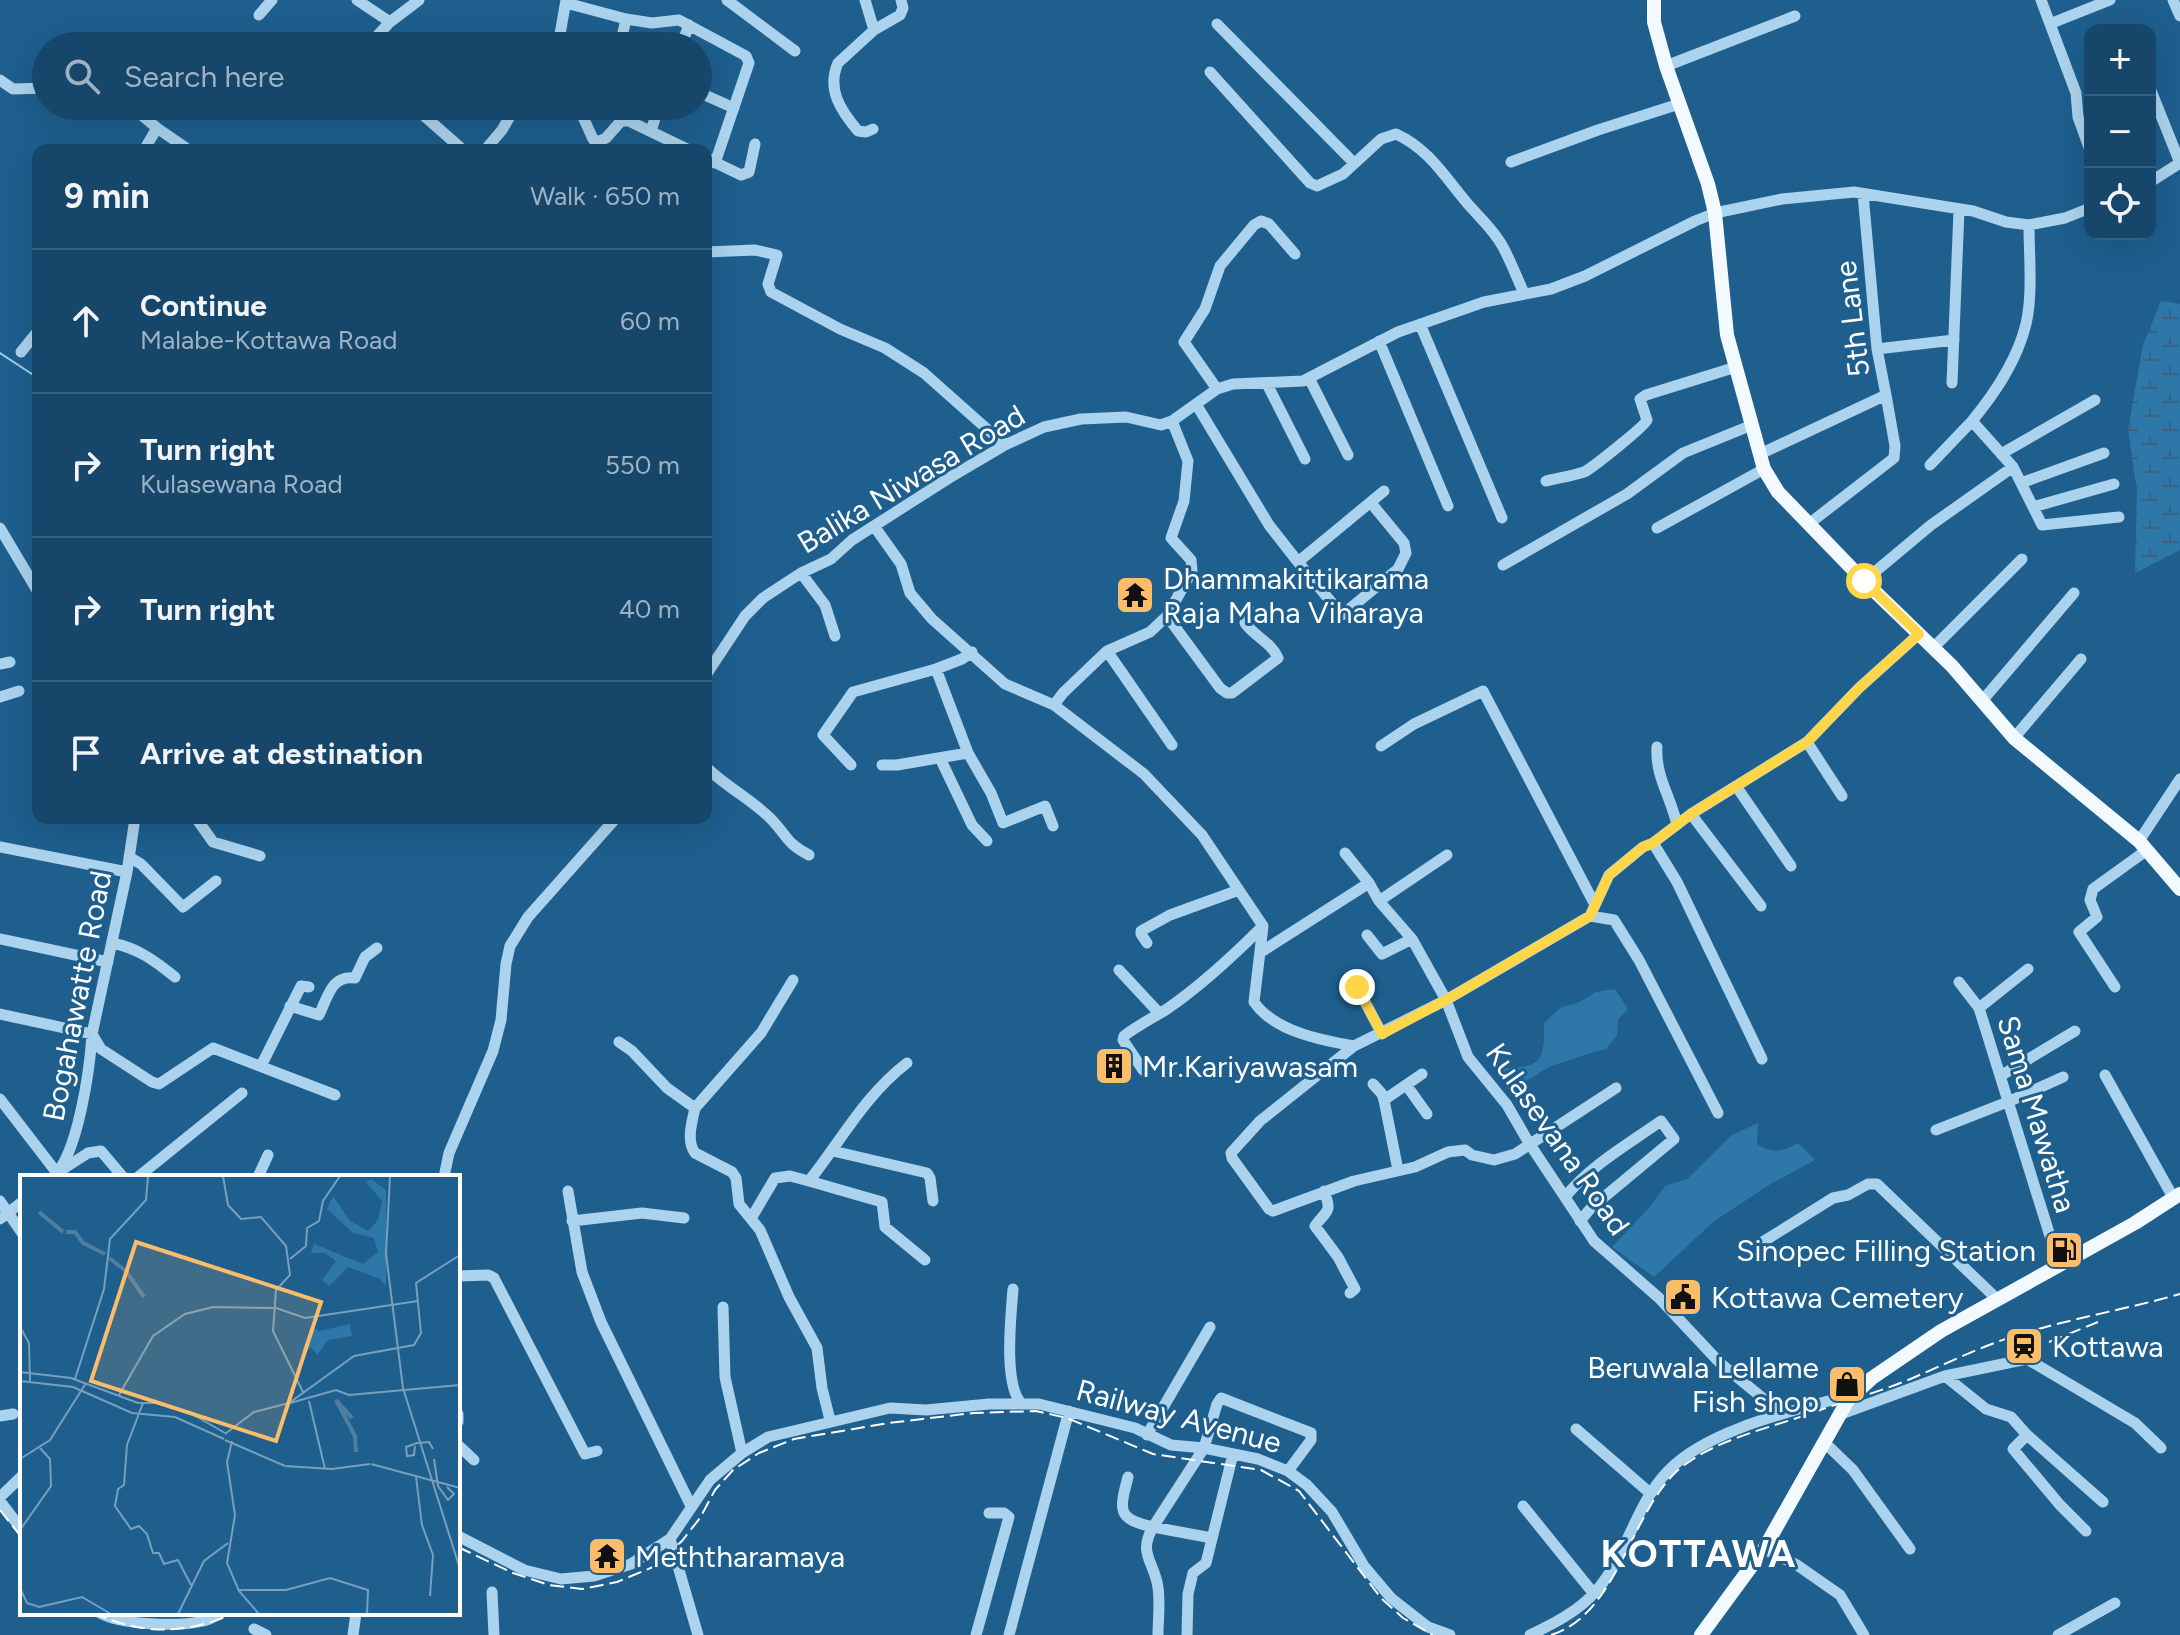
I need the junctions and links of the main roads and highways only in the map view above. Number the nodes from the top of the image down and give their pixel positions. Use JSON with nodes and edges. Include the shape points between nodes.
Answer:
{"nodes":[{"id":1,"x":1654,"y":0,"type":"edge"},
{"id":2,"x":2180,"y":889,"type":"edge"},
{"id":3,"x":2177,"y":1196,"type":"edge"},
{"id":4,"x":1701,"y":1635,"type":"edge"}],
"edges":[{"from":1,"to":2,"type":"main road","via":[[1666,66],[1715,213],[1727,335],[1762,462],[1778,492],[2014,738],[2143,846]]},
{"from":3,"to":4,"type":"main road","via":[[1908,1352],[1848,1400],[1764,1549]]}]}
